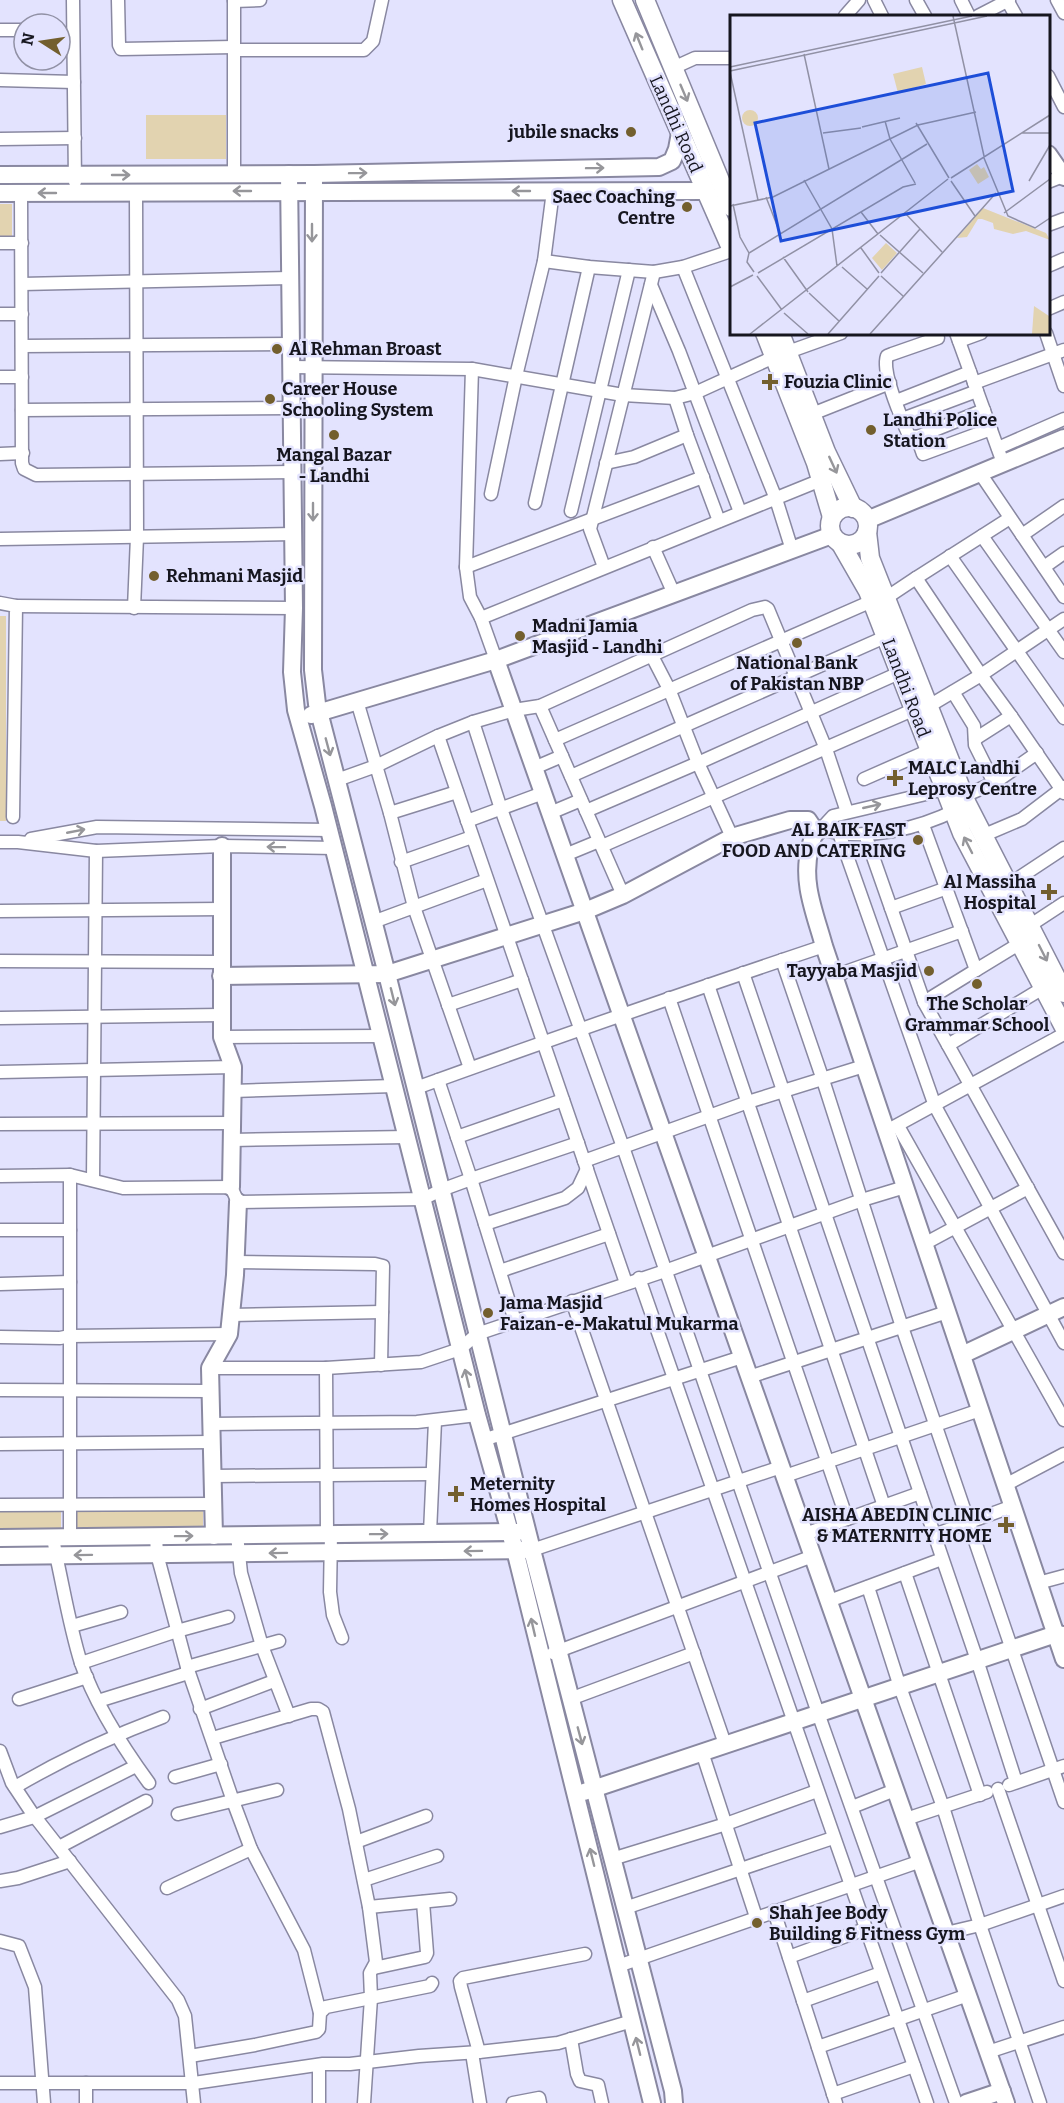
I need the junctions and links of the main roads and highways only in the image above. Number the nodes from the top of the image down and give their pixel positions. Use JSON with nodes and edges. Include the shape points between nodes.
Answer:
{"nodes":[{"id":1,"x":622,"y":0,"type":"edge"},
{"id":2,"x":645,"y":0,"type":"edge"},
{"id":3,"x":730,"y":200,"type":"edge"},
{"id":4,"x":730,"y":247,"type":"edge"},
{"id":5,"x":766,"y":334,"type":"edge"},
{"id":6,"x":780,"y":334,"type":"edge"},
{"id":7,"x":781,"y":355,"type":"junction"},
{"id":8,"x":832,"y":517,"type":"junction"},
{"id":9,"x":862,"y":520,"type":"junction"},
{"id":10,"x":836,"y":540,"type":"junction"},
{"id":11,"x":879,"y":600,"type":"junction"},
{"id":12,"x":922,"y":708,"type":"junction"},
{"id":13,"x":961,"y":804,"type":"junction"},
{"id":14,"x":1057,"y":984,"type":"edge"},
{"id":15,"x":1064,"y":1027,"type":"edge"}],
"edges":[{"from":4,"to":1,"type":"main road","name":"Landhi Road","one_way":true},
{"from":2,"to":3,"type":"main road","name":"Landhi Road","one_way":true},
{"from":5,"to":7,"type":"main road","name":"Landhi Road"},
{"from":6,"to":7,"type":"main road","name":"Landhi Road"},
{"from":7,"to":8,"type":"main road","name":"Landhi Road"},
{"from":7,"to":9,"type":"main road","name":"Landhi Road","one_way":true},
{"from":8,"to":9,"type":"main road","via":[[841,509]]},
{"from":8,"to":10,"type":"main road"},
{"from":9,"to":10,"type":"main road","via":[[860,542],[848,546]]},
{"from":9,"to":11,"type":"main road","name":"Landhi Road"},
{"from":10,"to":11,"type":"main road","name":"Landhi Road","via":[[868,591]]},
{"from":11,"to":12,"type":"main road","name":"Landhi Road"},
{"from":11,"to":12,"type":"main road","name":"Landhi Road","via":[[885,637],[899,673]]},
{"from":12,"to":13,"type":"main road","name":"Landhi Road"},
{"from":12,"to":13,"type":"main road","name":"Landhi Road","via":[[930,750],[944,788]]},
{"from":13,"to":14,"type":"main road","name":"Landhi Road","one_way":true,"via":[[982,836]]},
{"from":14,"to":13,"type":"main road","name":"Landhi Road","one_way":true,"via":[[1019,944]]},
{"from":14,"to":15,"type":"main road","name":"Landhi Road"}]}
